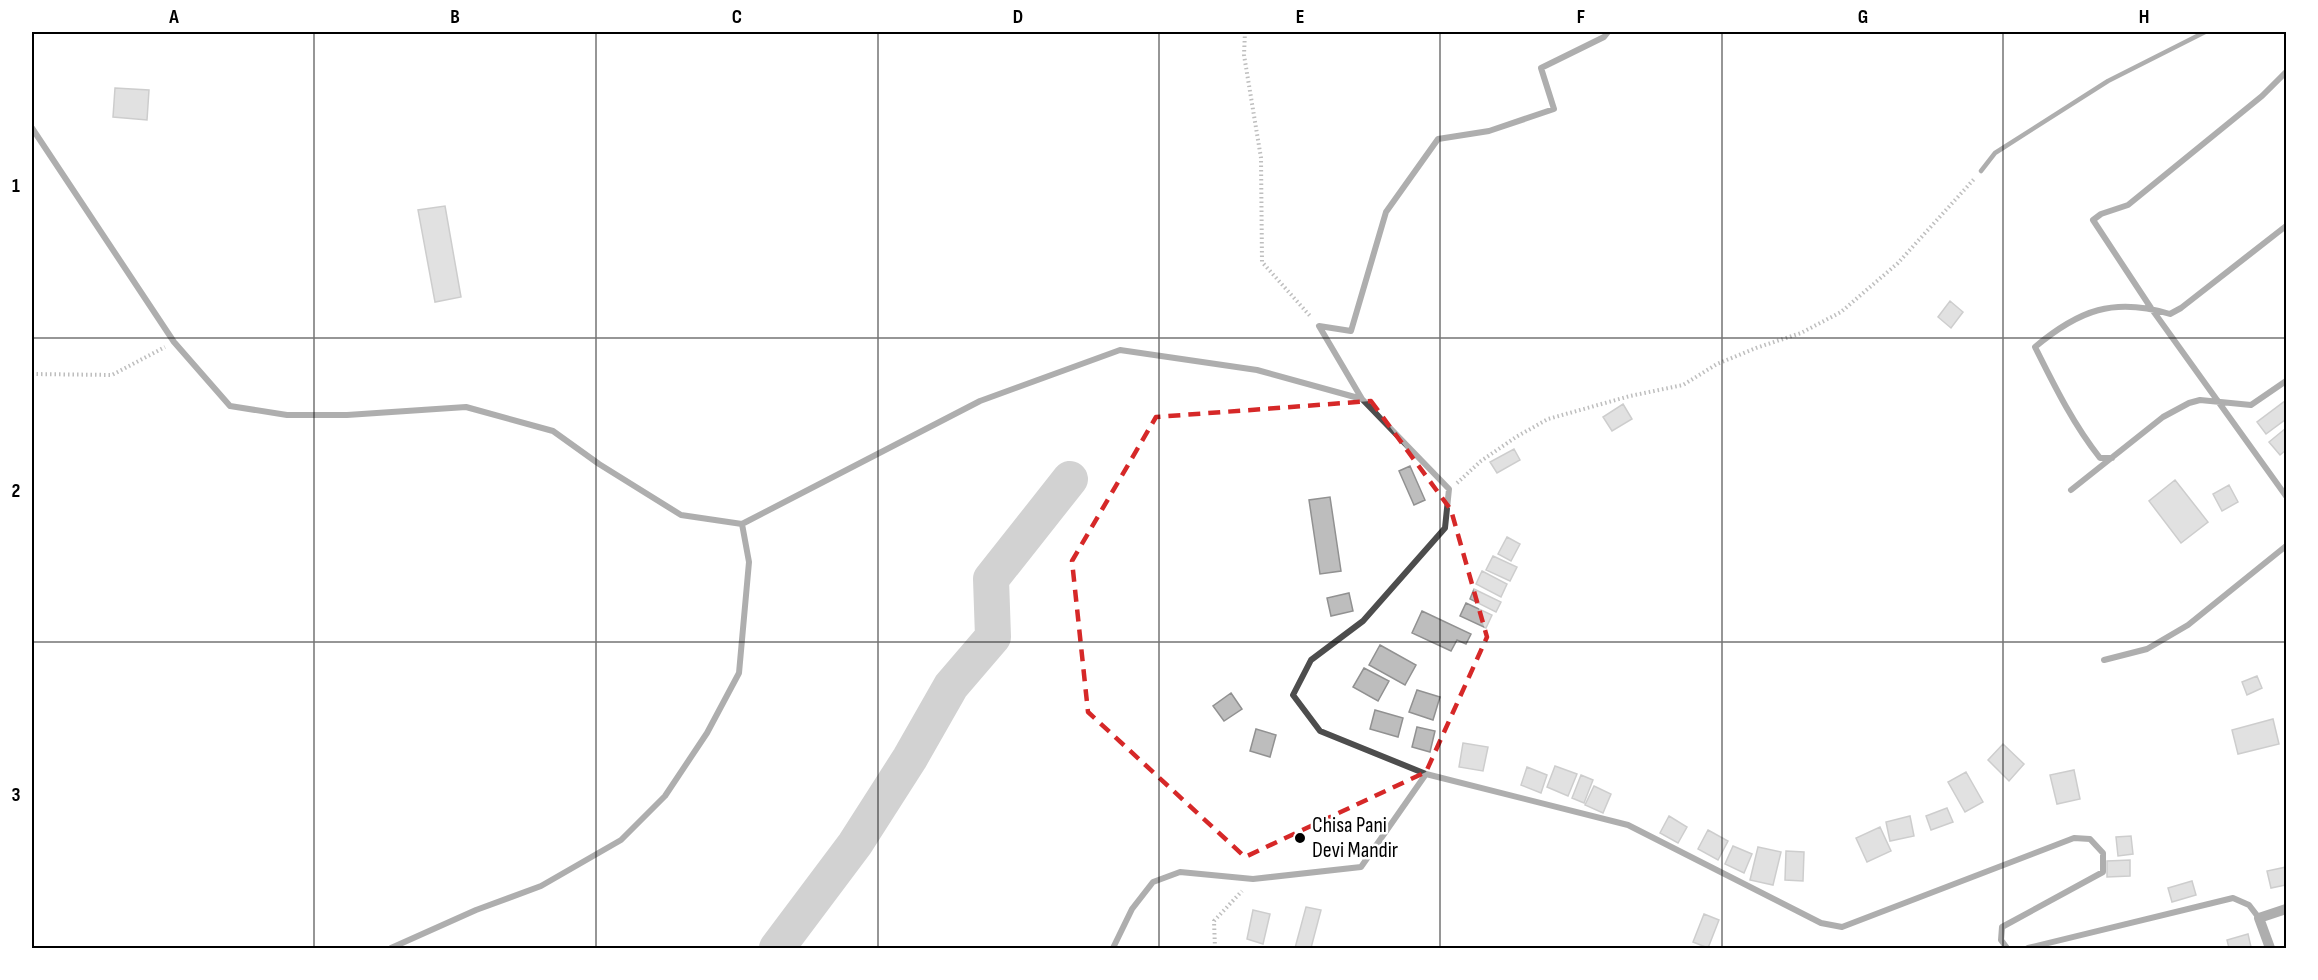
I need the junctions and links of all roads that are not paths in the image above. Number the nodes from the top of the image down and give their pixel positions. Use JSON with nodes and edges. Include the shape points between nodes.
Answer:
{"nodes":[{"id":1,"x":1608,"y":32,"type":"edge"},
{"id":2,"x":2205,"y":32,"type":"edge"},
{"id":3,"x":2286,"y":72,"type":"edge"},
{"id":4,"x":32,"y":128,"type":"edge"},
{"id":5,"x":1981,"y":171,"type":"road end"},
{"id":6,"x":2286,"y":226,"type":"edge"},
{"id":7,"x":2151,"y":308,"type":"junction"},
{"id":8,"x":2286,"y":381,"type":"edge"},
{"id":9,"x":1362,"y":399,"type":"junction"},
{"id":10,"x":2219,"y":402,"type":"junction"},
{"id":11,"x":2112,"y":458,"type":"junction"},
{"id":12,"x":2071,"y":490,"type":"dead end"},
{"id":13,"x":2286,"y":496,"type":"edge"},
{"id":14,"x":742,"y":524,"type":"junction"},
{"id":15,"x":2286,"y":546,"type":"edge"},
{"id":16,"x":2104,"y":660,"type":"dead end"},
{"id":17,"x":1426,"y":774,"type":"junction"},
{"id":18,"x":2286,"y":909,"type":"edge"},
{"id":19,"x":2259,"y":918,"type":"junction"},
{"id":20,"x":391,"y":948,"type":"edge"},
{"id":21,"x":1113,"y":948,"type":"edge"},
{"id":22,"x":2007,"y":948,"type":"edge"},
{"id":23,"x":2028,"y":948,"type":"edge"},
{"id":24,"x":2270,"y":948,"type":"edge"}],
"edges":[{"from":1,"to":9,"type":"street","via":[[1541,68],[1554,109],[1489,131],[1438,139],[1386,212],[1351,331],[1319,326]]},
{"from":2,"to":5,"type":"lane","via":[[2108,81],[2003,147]]},
{"from":3,"to":7,"type":"street","via":[[2128,205],[2093,220]]},
{"from":4,"to":14,"type":"street","via":[[174,342],[230,406],[287,415],[347,416],[466,407],[553,431],[681,515]]},
{"from":6,"to":7,"type":"street","via":[[2181,308],[2170,314]]},
{"from":7,"to":10,"type":"street"},
{"from":7,"to":11,"type":"street","via":[[2098,308],[2077,317],[2035,347],[2091,447],[2100,458]]},
{"from":8,"to":10,"type":"street","via":[[2251,405]]},
{"from":9,"to":14,"type":"street","via":[[1257,370],[1120,350],[980,401]]},
{"from":9,"to":17,"type":"street","via":[[1449,489],[1445,528],[1362,621],[1311,660],[1293,695],[1320,731]]},
{"from":10,"to":11,"type":"street","via":[[2189,403],[2163,417]]},
{"from":10,"to":13,"type":"street"},
{"from":11,"to":12,"type":"street"},
{"from":14,"to":20,"type":"street","via":[[749,562],[739,673],[707,733],[665,796],[621,840],[541,886]]},
{"from":15,"to":16,"type":"street","via":[[2188,624],[2147,649]]},
{"from":17,"to":21,"type":"street","via":[[1361,867],[1253,879],[1180,872],[1153,882],[1131,909]]},
{"from":17,"to":22,"type":"street","via":[[1628,825],[1821,923],[1842,927],[2074,838],[2090,838],[2103,854],[2103,872],[2002,927],[2001,940]]},
{"from":18,"to":19,"type":"street"},
{"from":19,"to":23,"type":"street","via":[[2248,905],[2233,898]]},
{"from":19,"to":24,"type":"street"}]}
